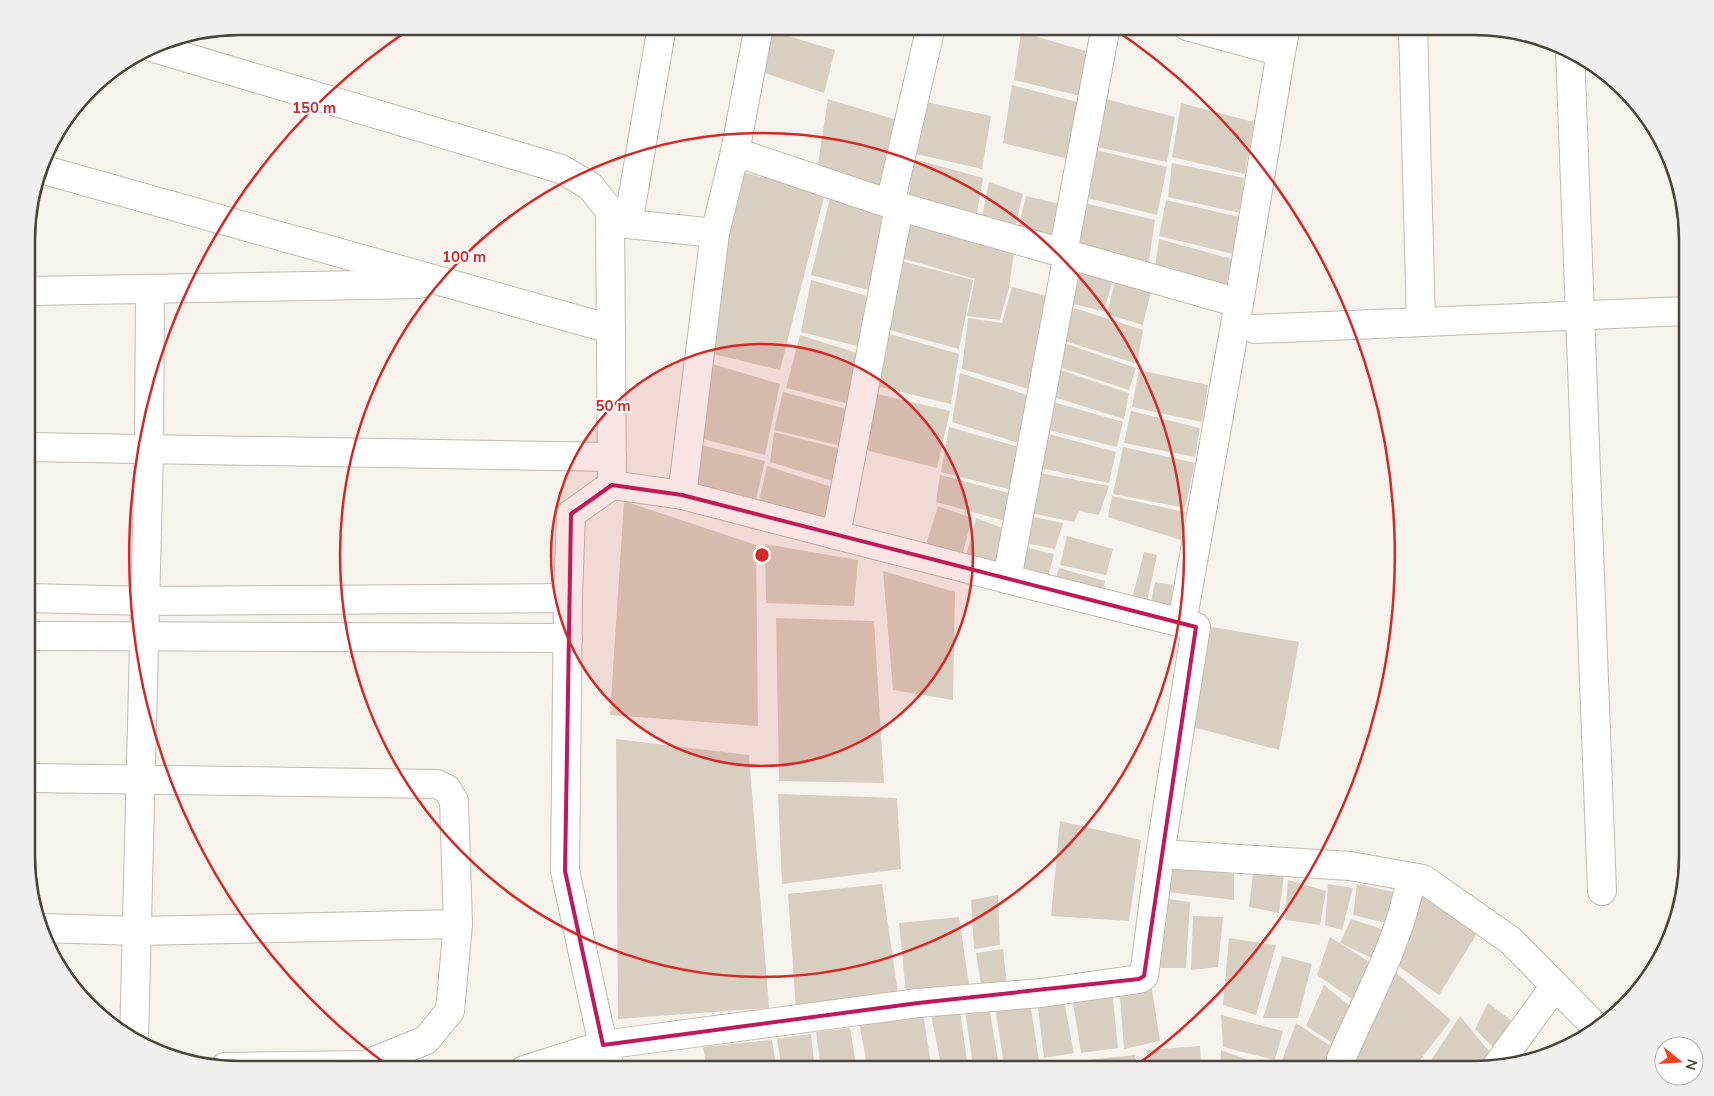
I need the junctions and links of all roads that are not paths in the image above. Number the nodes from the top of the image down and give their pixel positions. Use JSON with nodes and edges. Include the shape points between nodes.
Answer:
{"nodes":[{"id":1,"x":660,"y":35,"type":"edge"},
{"id":2,"x":757,"y":35,"type":"edge"},
{"id":3,"x":929,"y":35,"type":"edge"},
{"id":4,"x":1104,"y":35,"type":"edge"},
{"id":5,"x":1220,"y":35,"type":"edge"},
{"id":6,"x":1284,"y":35,"type":"edge"},
{"id":7,"x":1413,"y":35,"type":"edge"},
{"id":8,"x":163,"y":51,"type":"edge"},
{"id":9,"x":1281,"y":52,"type":"junction"},
{"id":10,"x":1570,"y":59,"type":"edge"},
{"id":11,"x":735,"y":152,"type":"junction"},
{"id":12,"x":47,"y":171,"type":"edge"},
{"id":13,"x":895,"y":205,"type":"junction"},
{"id":14,"x":715,"y":232,"type":"junction"},
{"id":15,"x":1065,"y":253,"type":"junction"},
{"id":16,"x":448,"y":284,"type":"junction"},
{"id":17,"x":150,"y":289,"type":"junction"},
{"id":18,"x":35,"y":292,"type":"edge"},
{"id":19,"x":1238,"y":303,"type":"junction"},
{"id":20,"x":1679,"y":311,"type":"edge"},
{"id":21,"x":1580,"y":314,"type":"junction"},
{"id":22,"x":1421,"y":322,"type":"junction"},
{"id":23,"x":1255,"y":329,"type":"dead end"},
{"id":24,"x":611,"y":330,"type":"junction"},
{"id":25,"x":35,"y":447,"type":"edge"},
{"id":26,"x":149,"y":449,"type":"junction"},
{"id":27,"x":612,"y":457,"type":"junction"},
{"id":28,"x":612,"y":485,"type":"junction"},
{"id":29,"x":682,"y":495,"type":"junction"},
{"id":30,"x":836,"y":535,"type":"junction"},
{"id":31,"x":1007,"y":579,"type":"junction"},
{"id":32,"x":35,"y":598,"type":"edge"},
{"id":33,"x":568,"y":598,"type":"junction"},
{"id":34,"x":145,"y":601,"type":"junction"},
{"id":35,"x":1182,"y":623,"type":"junction"},
{"id":36,"x":35,"y":636,"type":"edge"},
{"id":37,"x":144,"y":638,"type":"junction"},
{"id":38,"x":568,"y":638,"type":"junction"},
{"id":39,"x":35,"y":778,"type":"edge"},
{"id":40,"x":141,"y":780,"type":"junction"},
{"id":41,"x":1160,"y":854,"type":"junction"},
{"id":42,"x":1411,"y":877,"type":"junction"},
{"id":43,"x":1602,"y":891,"type":"dead end"},
{"id":44,"x":458,"y":924,"type":"junction"},
{"id":45,"x":49,"y":928,"type":"edge"},
{"id":46,"x":137,"y":931,"type":"junction"},
{"id":47,"x":1555,"y":986,"type":"junction"},
{"id":48,"x":1592,"y":1023,"type":"edge"},
{"id":49,"x":134,"y":1031,"type":"edge"},
{"id":50,"x":607,"y":1057,"type":"edge"},
{"id":51,"x":1341,"y":1059,"type":"dead end"},
{"id":52,"x":1502,"y":1059,"type":"edge"},
{"id":53,"x":374,"y":1061,"type":"edge"},
{"id":54,"x":581,"y":1061,"type":"edge"}],
"edges":[{"from":1,"to":14,"type":"street","via":[[628,224]]},
{"from":2,"to":11,"type":"street"},
{"from":3,"to":13,"type":"street"},
{"from":4,"to":15,"type":"street"},
{"from":5,"to":9,"type":"street"},
{"from":6,"to":9,"type":"street"},
{"from":7,"to":22,"type":"street"},
{"from":8,"to":24,"type":"street","via":[[561,168],[590,186],[610,211]]},
{"from":9,"to":19,"type":"street"},
{"from":10,"to":21,"type":"street"},
{"from":11,"to":13,"type":"street"},
{"from":11,"to":14,"type":"street"},
{"from":12,"to":16,"type":"street"},
{"from":13,"to":15,"type":"street"},
{"from":13,"to":30,"type":"street"},
{"from":14,"to":29,"type":"street"},
{"from":15,"to":19,"type":"street"},
{"from":15,"to":31,"type":"street"},
{"from":16,"to":17,"type":"street"},
{"from":16,"to":24,"type":"street"},
{"from":17,"to":18,"type":"street"},
{"from":17,"to":26,"type":"street"},
{"from":19,"to":35,"type":"street"},
{"from":20,"to":21,"type":"street"},
{"from":21,"to":22,"type":"street"},
{"from":21,"to":43,"type":"street"},
{"from":22,"to":23,"type":"street"},
{"from":24,"to":27,"type":"street"},
{"from":25,"to":26,"type":"street"},
{"from":26,"to":27,"type":"street"},
{"from":26,"to":34,"type":"street"},
{"from":27,"to":28,"type":"street"},
{"from":28,"to":29,"type":"street"},
{"from":28,"to":33,"type":"street","via":[[571,514]]},
{"from":29,"to":30,"type":"street"},
{"from":30,"to":31,"type":"street"},
{"from":31,"to":35,"type":"street"},
{"from":32,"to":34,"type":"street"},
{"from":33,"to":34,"type":"street"},
{"from":33,"to":38,"type":"street"},
{"from":34,"to":37,"type":"street"},
{"from":35,"to":41,"type":"street","via":[[1196,627]]},
{"from":36,"to":37,"type":"street"},
{"from":37,"to":38,"type":"street"},
{"from":37,"to":40,"type":"street"},
{"from":38,"to":50,"type":"street","via":[[565,871]]},
{"from":39,"to":40,"type":"street"},
{"from":40,"to":44,"type":"street","via":[[437,784],[447,790],[454,801]]},
{"from":40,"to":46,"type":"street"},
{"from":41,"to":42,"type":"street","via":[[1350,866]]},
{"from":41,"to":50,"type":"street","via":[[1144,976],[1139,980],[1041,993],[918,1003]]},
{"from":42,"to":47,"type":"street","via":[[1423,879],[1510,940]]},
{"from":42,"to":51,"type":"street","via":[[1408,900],[1396,932]]},
{"from":44,"to":46,"type":"street"},
{"from":44,"to":53,"type":"street","via":[[450,1011],[426,1040]]},
{"from":45,"to":46,"type":"street"},
{"from":46,"to":49,"type":"street"},
{"from":47,"to":48,"type":"street"},
{"from":47,"to":52,"type":"street"},
{"from":50,"to":54,"type":"street"}]}
